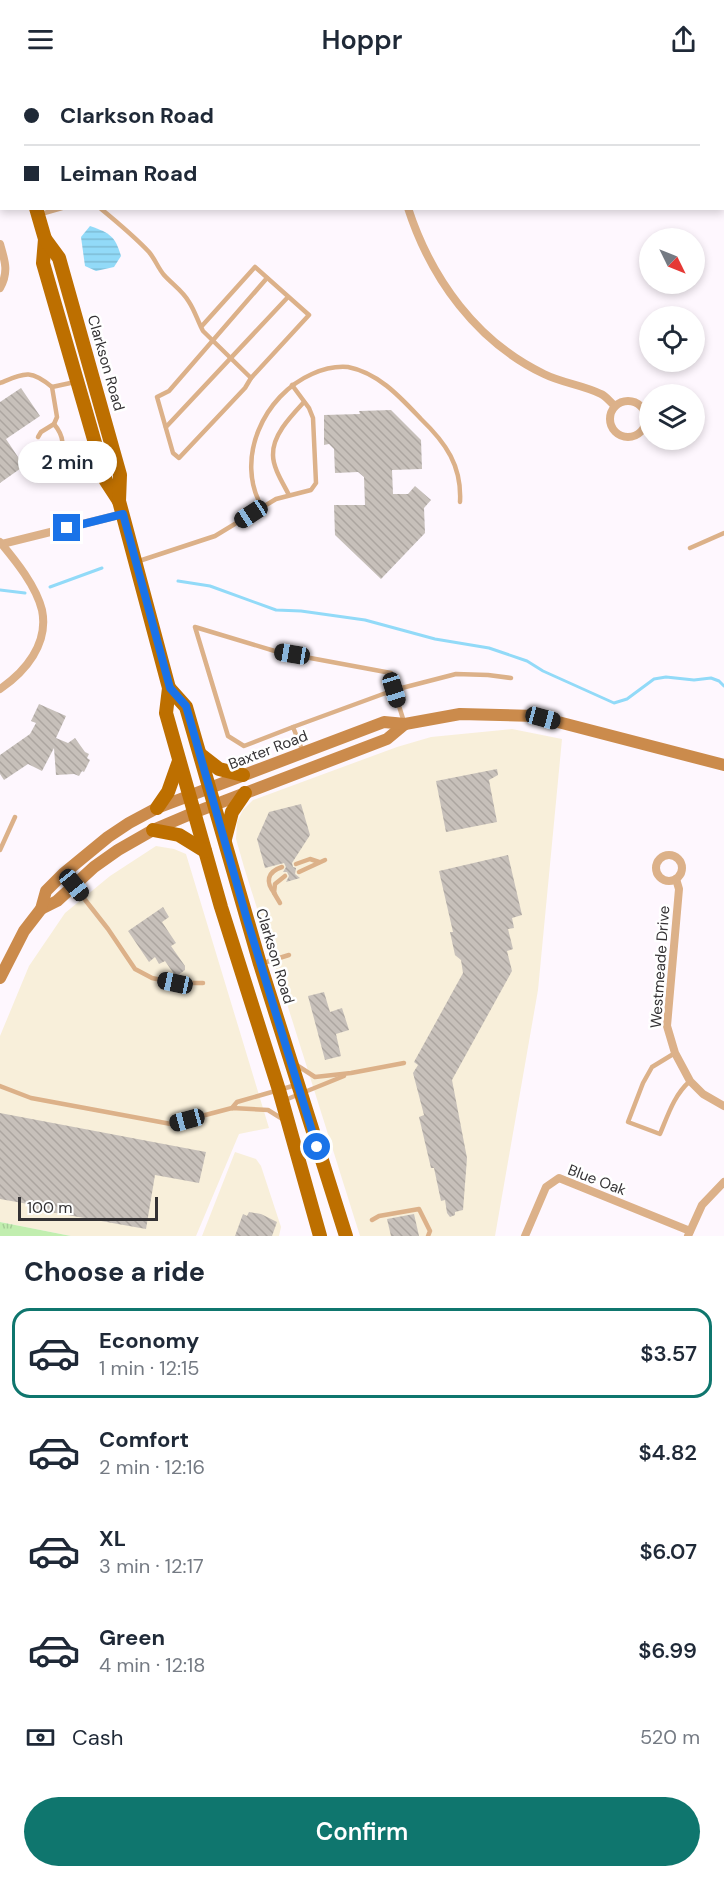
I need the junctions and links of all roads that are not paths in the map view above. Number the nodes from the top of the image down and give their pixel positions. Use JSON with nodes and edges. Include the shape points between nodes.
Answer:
{"nodes":[{"id":1,"x":101,"y":210,"type":"edge"},
{"id":2,"x":409,"y":210,"type":"edge"},
{"id":3,"x":37,"y":212,"type":"edge"},
{"id":4,"x":45,"y":239,"type":"junction"},
{"id":5,"x":0,"y":244,"type":"edge"},
{"id":6,"x":267,"y":278,"type":"junction"},
{"id":7,"x":0,"y":288,"type":"edge"},
{"id":8,"x":288,"y":297,"type":"junction"},
{"id":9,"x":201,"y":327,"type":"junction"},
{"id":10,"x":212,"y":340,"type":"junction"},
{"id":11,"x":230,"y":358,"type":"junction"},
{"id":12,"x":251,"y":378,"type":"junction"},
{"id":13,"x":78,"y":382,"type":"junction"},
{"id":14,"x":0,"y":383,"type":"edge"},
{"id":15,"x":292,"y":385,"type":"junction"},
{"id":16,"x":52,"y":387,"type":"junction"},
{"id":17,"x":99,"y":401,"type":"junction"},
{"id":18,"x":304,"y":402,"type":"junction"},
{"id":19,"x":615,"y":405,"type":"junction"},
{"id":20,"x":54,"y":424,"type":"junction"},
{"id":21,"x":166,"y":427,"type":"junction"},
{"id":22,"x":38,"y":437,"type":"dead end"},
{"id":23,"x":35,"y":449,"type":"dead end"},
{"id":24,"x":289,"y":495,"type":"junction"},
{"id":25,"x":460,"y":502,"type":"dead end"},
{"id":26,"x":121,"y":507,"type":"junction"},
{"id":27,"x":262,"y":507,"type":"junction"},
{"id":28,"x":724,"y":533,"type":"edge"},
{"id":29,"x":1,"y":543,"type":"edge"},
{"id":30,"x":690,"y":548,"type":"dead end"},
{"id":31,"x":136,"y":562,"type":"junction"},
{"id":32,"x":511,"y":678,"type":"dead end"},
{"id":33,"x":170,"y":688,"type":"junction"},
{"id":34,"x":0,"y":689,"type":"edge"},
{"id":35,"x":394,"y":690,"type":"junction"},
{"id":36,"x":405,"y":724,"type":"junction"},
{"id":37,"x":293,"y":727,"type":"junction"},
{"id":38,"x":303,"y":752,"type":"junction"},
{"id":39,"x":201,"y":755,"type":"junction"},
{"id":40,"x":179,"y":761,"type":"junction"},
{"id":41,"x":724,"y":765,"type":"edge"},
{"id":42,"x":243,"y":775,"type":"junction"},
{"id":43,"x":210,"y":788,"type":"junction"},
{"id":44,"x":245,"y":793,"type":"junction"},
{"id":45,"x":189,"y":796,"type":"junction"},
{"id":46,"x":214,"y":805,"type":"junction"},
{"id":47,"x":157,"y":808,"type":"junction"},
{"id":48,"x":193,"y":813,"type":"junction"},
{"id":49,"x":15,"y":817,"type":"dead end"},
{"id":50,"x":153,"y":830,"type":"junction"},
{"id":51,"x":225,"y":841,"type":"junction"},
{"id":52,"x":0,"y":850,"type":"edge"},
{"id":53,"x":205,"y":851,"type":"junction"},
{"id":54,"x":296,"y":864,"type":"dead end"},
{"id":55,"x":282,"y":867,"type":"dead end"},
{"id":56,"x":299,"y":872,"type":"dead end"},
{"id":57,"x":285,"y":876,"type":"dead end"},
{"id":58,"x":676,"y":879,"type":"dead end"},
{"id":59,"x":74,"y":885,"type":"junction"},
{"id":60,"x":275,"y":894,"type":"junction"},
{"id":61,"x":280,"y":903,"type":"dead end"},
{"id":62,"x":41,"y":909,"type":"junction"},
{"id":63,"x":289,"y":955,"type":"dead end"},
{"id":64,"x":260,"y":964,"type":"junction"},
{"id":65,"x":0,"y":978,"type":"edge"},
{"id":66,"x":203,"y":983,"type":"dead end"},
{"id":67,"x":675,"y":1053,"type":"junction"},
{"id":68,"x":291,"y":1061,"type":"junction"},
{"id":69,"x":404,"y":1063,"type":"dead end"},
{"id":70,"x":351,"y":1074,"type":"junction"},
{"id":71,"x":690,"y":1080,"type":"junction"},
{"id":72,"x":1,"y":1086,"type":"edge"},
{"id":73,"x":299,"y":1090,"type":"junction"},
{"id":74,"x":281,"y":1096,"type":"junction"},
{"id":75,"x":724,"y":1106,"type":"edge"},
{"id":76,"x":232,"y":1108,"type":"junction"},
{"id":77,"x":288,"y":1122,"type":"junction"},
{"id":78,"x":724,"y":1182,"type":"edge"},
{"id":79,"x":372,"y":1220,"type":"dead end"},
{"id":80,"x":689,"y":1234,"type":"edge"},
{"id":81,"x":320,"y":1236,"type":"edge"},
{"id":82,"x":346,"y":1236,"type":"edge"},
{"id":83,"x":428,"y":1236,"type":"edge"},
{"id":84,"x":525,"y":1236,"type":"edge"}],
"edges":[{"from":1,"to":9,"type":"lane","via":[[153,256],[164,275],[188,299]]},
{"from":2,"to":19,"type":"street","via":[[440,279],[479,327],[525,365],[602,394]]},
{"from":3,"to":4,"type":"main road","name":"Clarkson Road"},
{"from":4,"to":13,"type":"main road","name":"Clarkson Road","via":[[43,262]]},
{"from":4,"to":17,"type":"main road","name":"Clarkson Road","via":[[58,258]]},
{"from":5,"to":7,"type":"street","via":[[6,266]]},
{"from":6,"to":8,"type":"lane"},
{"from":6,"to":9,"type":"lane","via":[[255,267]]},
{"from":6,"to":10,"type":"lane"},
{"from":8,"to":11,"type":"lane"},
{"from":8,"to":12,"type":"lane","via":[[309,315]]},
{"from":9,"to":10,"type":"lane"},
{"from":10,"to":11,"type":"lane"},
{"from":10,"to":21,"type":"lane","via":[[169,390],[157,397]]},
{"from":11,"to":12,"type":"lane"},
{"from":11,"to":21,"type":"lane"},
{"from":12,"to":21,"type":"lane","via":[[179,458],[173,453]]},
{"from":13,"to":16,"type":"lane"},
{"from":13,"to":17,"type":"main road"},
{"from":13,"to":26,"type":"main road","name":"Clarkson Road","via":[[106,481]]},
{"from":14,"to":16,"type":"lane","via":[[33,374]]},
{"from":15,"to":18,"type":"lane"},
{"from":15,"to":25,"type":"lane","via":[[317,372],[346,367],[388,387],[440,437],[451,453],[459,478]]},
{"from":15,"to":27,"type":"lane","via":[[269,410],[255,440],[252,478]]},
{"from":16,"to":20,"type":"lane","via":[[57,417]]},
{"from":17,"to":26,"type":"main road","name":"Clarkson Road","via":[[120,475]]},
{"from":18,"to":24,"type":"lane","via":[[288,420],[274,447],[275,463]]},
{"from":18,"to":24,"type":"lane","via":[[313,418],[316,483],[311,490]]},
{"from":19,"to":19,"type":"street","via":[[609,415],[614,431],[624,437],[640,433],[646,417],[641,406],[625,400]]},
{"from":20,"to":22,"type":"lane"},
{"from":20,"to":23,"type":"lane","via":[[63,438],[59,463],[42,465],[36,459]]},
{"from":24,"to":27,"type":"lane"},
{"from":26,"to":29,"type":"street"},
{"from":26,"to":31,"type":"main road","name":"Clarkson Road"},
{"from":27,"to":31,"type":"lane","via":[[215,536]]},
{"from":28,"to":30,"type":"lane"},
{"from":29,"to":34,"type":"street","via":[[25,575],[42,611],[42,622],[37,648],[28,665]]},
{"from":31,"to":33,"type":"main road","name":"Clarkson Road"},
{"from":32,"to":35,"type":"lane","via":[[456,674]]},
{"from":33,"to":39,"type":"main road","name":"Clarkson Road","via":[[186,706]]},
{"from":33,"to":40,"type":"main road","name":"Clarkson Road","via":[[166,713]]},
{"from":35,"to":36,"type":"lane"},
{"from":35,"to":37,"type":"lane"},
{"from":35,"to":37,"type":"lane","via":[[391,673],[278,652],[195,627],[228,736],[244,746]]},
{"from":36,"to":38,"type":"main road","name":"Baxter Road","via":[[384,722]]},
{"from":36,"to":41,"type":"main road","name":"Baxter Road","via":[[460,714],[535,716]]},
{"from":36,"to":44,"type":"main road","name":"Baxter Road","via":[[387,739]]},
{"from":37,"to":38,"type":"lane"},
{"from":38,"to":42,"type":"main road","name":"Baxter Road"},
{"from":39,"to":42,"type":"main road","via":[[219,769]]},
{"from":39,"to":43,"type":"main road","name":"Clarkson Road"},
{"from":40,"to":45,"type":"main road","name":"Clarkson Road"},
{"from":40,"to":47,"type":"main road","via":[[168,792]]},
{"from":42,"to":43,"type":"main road","name":"Baxter Road"},
{"from":43,"to":45,"type":"main road","name":"Baxter Road"},
{"from":43,"to":46,"type":"main road","name":"Clarkson Road"},
{"from":44,"to":46,"type":"main road","name":"Baxter Road"},
{"from":44,"to":51,"type":"main road","via":[[232,812]]},
{"from":45,"to":47,"type":"main road","name":"Baxter Road"},
{"from":45,"to":48,"type":"main road","name":"Clarkson Road"},
{"from":46,"to":48,"type":"main road","name":"Baxter Road"},
{"from":46,"to":51,"type":"main road","name":"Clarkson Road"},
{"from":47,"to":62,"type":"main road","name":"Baxter Road","via":[[108,837],[63,874],[46,891]]},
{"from":48,"to":50,"type":"main road","name":"Baxter Road"},
{"from":48,"to":53,"type":"main road","name":"Clarkson Road"},
{"from":49,"to":52,"type":"lane"},
{"from":50,"to":53,"type":"main road","via":[[179,835]]},
{"from":50,"to":59,"type":"main road","name":"Baxter Road","via":[[118,850]]},
{"from":51,"to":64,"type":"main road","name":"Clarkson Road"},
{"from":53,"to":74,"type":"main road","name":"Clarkson Road"},
{"from":54,"to":56,"type":"lane","via":[[310,859],[322,861]]},
{"from":55,"to":60,"type":"lane","via":[[267,879]]},
{"from":57,"to":60,"type":"lane","via":[[275,884]]},
{"from":58,"to":67,"type":"street","name":"Westmeade Drive","via":[[679,889],[667,1026]]},
{"from":59,"to":62,"type":"main road","name":"Baxter Road"},
{"from":59,"to":66,"type":"lane","via":[[135,969],[175,983]]},
{"from":60,"to":61,"type":"lane"},
{"from":62,"to":65,"type":"main road","name":"Baxter Road","via":[[24,931]]},
{"from":63,"to":64,"type":"lane"},
{"from":64,"to":68,"type":"main road","name":"Clarkson Road"},
{"from":67,"to":71,"type":"street","name":"Westmeade Drive"},
{"from":67,"to":71,"type":"lane","via":[[652,1067],[628,1122],[660,1134],[682,1088]]},
{"from":68,"to":70,"type":"lane","via":[[315,1077]]},
{"from":68,"to":73,"type":"main road","name":"Clarkson Road"},
{"from":69,"to":70,"type":"lane"},
{"from":70,"to":73,"type":"lane"},
{"from":71,"to":75,"type":"street","name":"Westmeade Drive","via":[[703,1094]]},
{"from":72,"to":76,"type":"lane","via":[[32,1098],[171,1124]]},
{"from":73,"to":74,"type":"lane"},
{"from":73,"to":74,"type":"lane"},
{"from":73,"to":82,"type":"main road","name":"Clarkson Road"},
{"from":74,"to":76,"type":"lane","via":[[237,1102]]},
{"from":74,"to":77,"type":"main road","name":"Clarkson Road"},
{"from":76,"to":77,"type":"lane","via":[[268,1110]]},
{"from":77,"to":81,"type":"main road","name":"Clarkson Road"},
{"from":78,"to":80,"type":"street","via":[[702,1205]]},
{"from":79,"to":83,"type":"lane","via":[[419,1209],[430,1231]]},
{"from":80,"to":84,"type":"street","name":"Blue Oak","via":[[559,1178],[546,1187]]}]}
